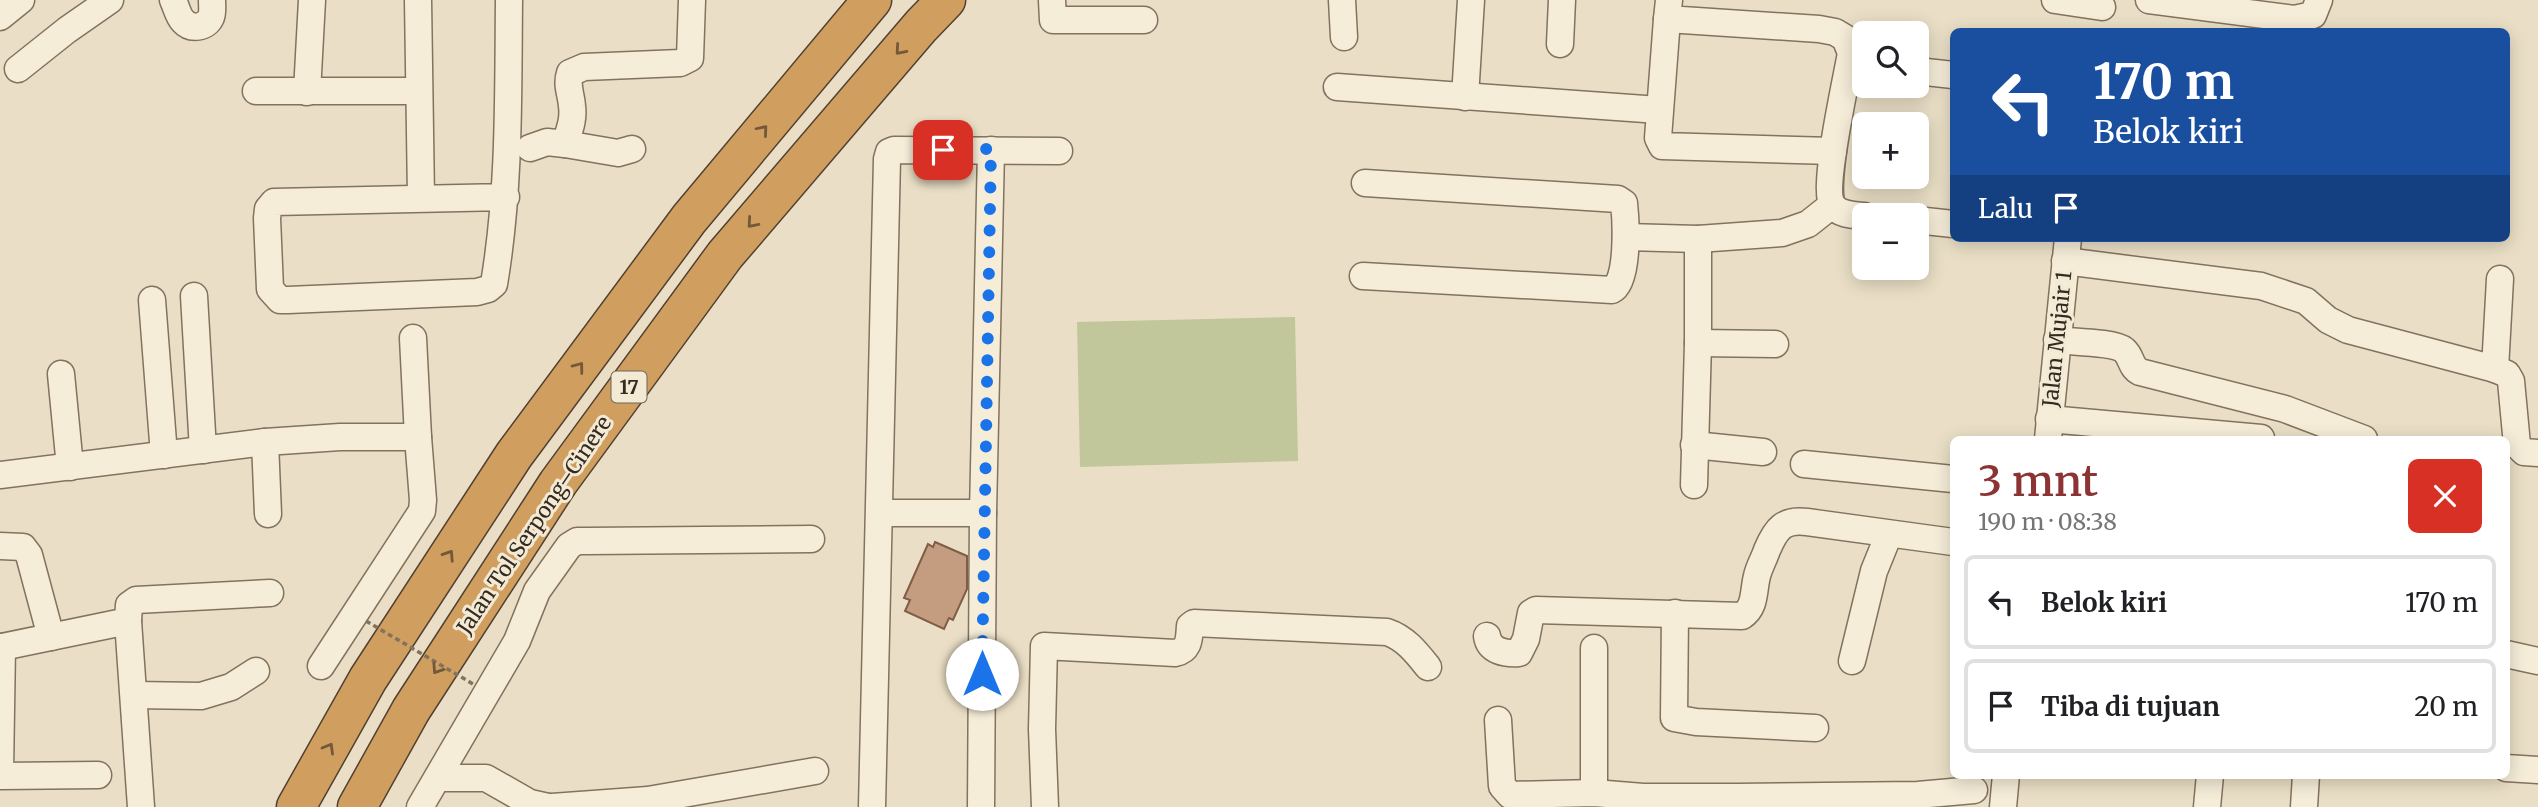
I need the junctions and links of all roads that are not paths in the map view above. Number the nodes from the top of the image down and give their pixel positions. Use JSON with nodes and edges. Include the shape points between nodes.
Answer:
{"nodes":[{"id":1,"x":21,"y":0,"type":"edge"},
{"id":2,"x":110,"y":0,"type":"edge"},
{"id":3,"x":173,"y":0,"type":"edge"},
{"id":4,"x":212,"y":0,"type":"edge"},
{"id":5,"x":312,"y":0,"type":"edge"},
{"id":6,"x":418,"y":0,"type":"edge"},
{"id":7,"x":509,"y":0,"type":"edge"},
{"id":8,"x":692,"y":0,"type":"edge"},
{"id":9,"x":872,"y":0,"type":"edge"},
{"id":10,"x":946,"y":0,"type":"edge"},
{"id":11,"x":1052,"y":0,"type":"edge"},
{"id":12,"x":1342,"y":0,"type":"edge"},
{"id":13,"x":1471,"y":0,"type":"edge"},
{"id":14,"x":1562,"y":0,"type":"edge"},
{"id":15,"x":2055,"y":0,"type":"edge"},
{"id":16,"x":2149,"y":0,"type":"edge"},
{"id":17,"x":2319,"y":0,"type":"edge"},
{"id":18,"x":1668,"y":9,"type":"edge"},
{"id":19,"x":2102,"y":13,"type":"edge"},
{"id":20,"x":0,"y":17,"type":"edge"},
{"id":21,"x":1144,"y":20,"type":"dead end"},
{"id":22,"x":1344,"y":37,"type":"dead end"},
{"id":23,"x":1560,"y":44,"type":"dead end"},
{"id":24,"x":18,"y":69,"type":"dead end"},
{"id":25,"x":1929,"y":72,"type":"edge"},
{"id":26,"x":1950,"y":75,"type":"edge"},
{"id":27,"x":1337,"y":87,"type":"dead end"},
{"id":28,"x":256,"y":91,"type":"dead end"},
{"id":29,"x":418,"y":91,"type":"junction"},
{"id":30,"x":307,"y":92,"type":"junction"},
{"id":31,"x":1465,"y":97,"type":"junction"},
{"id":32,"x":1659,"y":110,"type":"junction"},
{"id":33,"x":565,"y":144,"type":"junction"},
{"id":34,"x":530,"y":148,"type":"dead end"},
{"id":35,"x":632,"y":149,"type":"dead end"},
{"id":36,"x":991,"y":149,"type":"junction"},
{"id":37,"x":1059,"y":151,"type":"dead end"},
{"id":38,"x":1833,"y":151,"type":"junction"},
{"id":39,"x":1365,"y":183,"type":"dead end"},
{"id":40,"x":506,"y":197,"type":"junction"},
{"id":41,"x":421,"y":198,"type":"junction"},
{"id":42,"x":1832,"y":205,"type":"junction"},
{"id":43,"x":1852,"y":214,"type":"edge"},
{"id":44,"x":1929,"y":221,"type":"edge"},
{"id":45,"x":1950,"y":224,"type":"edge"},
{"id":46,"x":1626,"y":237,"type":"junction"},
{"id":47,"x":1698,"y":239,"type":"junction"},
{"id":48,"x":2067,"y":250,"type":"edge"},
{"id":49,"x":1363,"y":276,"type":"dead end"},
{"id":50,"x":2500,"y":279,"type":"dead end"},
{"id":51,"x":194,"y":296,"type":"dead end"},
{"id":52,"x":152,"y":300,"type":"dead end"},
{"id":53,"x":413,"y":338,"type":"dead end"},
{"id":54,"x":2057,"y":340,"type":"junction"},
{"id":55,"x":1698,"y":343,"type":"junction"},
{"id":56,"x":1775,"y":344,"type":"dead end"},
{"id":57,"x":2495,"y":369,"type":"junction"},
{"id":58,"x":61,"y":374,"type":"dead end"},
{"id":59,"x":2048,"y":429,"type":"edge"},
{"id":60,"x":2213,"y":436,"type":"edge"},
{"id":61,"x":2356,"y":436,"type":"edge"},
{"id":62,"x":418,"y":438,"type":"junction"},
{"id":63,"x":265,"y":442,"type":"junction"},
{"id":64,"x":1694,"y":445,"type":"junction"},
{"id":65,"x":203,"y":450,"type":"junction"},
{"id":66,"x":1763,"y":452,"type":"dead end"},
{"id":67,"x":2538,"y":453,"type":"edge"},
{"id":68,"x":164,"y":455,"type":"junction"},
{"id":69,"x":1804,"y":464,"type":"dead end"},
{"id":70,"x":70,"y":467,"type":"junction"},
{"id":71,"x":0,"y":475,"type":"edge"},
{"id":72,"x":1950,"y":479,"type":"edge"},
{"id":73,"x":1694,"y":485,"type":"dead end"},
{"id":74,"x":880,"y":513,"type":"junction"},
{"id":75,"x":983,"y":513,"type":"junction"},
{"id":76,"x":268,"y":514,"type":"dead end"},
{"id":77,"x":1889,"y":534,"type":"junction"},
{"id":78,"x":811,"y":540,"type":"dead end"},
{"id":79,"x":1950,"y":542,"type":"edge"},
{"id":80,"x":0,"y":546,"type":"edge"},
{"id":81,"x":270,"y":593,"type":"dead end"},
{"id":82,"x":1675,"y":613,"type":"junction"},
{"id":83,"x":128,"y":621,"type":"junction"},
{"id":84,"x":1487,"y":636,"type":"dead end"},
{"id":85,"x":51,"y":637,"type":"junction"},
{"id":86,"x":1,"y":647,"type":"edge"},
{"id":87,"x":1594,"y":648,"type":"dead end"},
{"id":88,"x":2510,"y":655,"type":"edge"},
{"id":89,"x":1852,"y":661,"type":"dead end"},
{"id":90,"x":2538,"y":661,"type":"edge"},
{"id":91,"x":321,"y":666,"type":"dead end"},
{"id":92,"x":1429,"y":667,"type":"dead end"},
{"id":93,"x":256,"y":671,"type":"dead end"},
{"id":94,"x":134,"y":695,"type":"junction"},
{"id":95,"x":1498,"y":720,"type":"dead end"},
{"id":96,"x":1815,"y":728,"type":"dead end"},
{"id":97,"x":2510,"y":768,"type":"edge"},
{"id":98,"x":2538,"y":770,"type":"edge"},
{"id":99,"x":815,"y":771,"type":"dead end"},
{"id":100,"x":0,"y":774,"type":"edge"},
{"id":101,"x":98,"y":775,"type":"dead end"},
{"id":102,"x":438,"y":778,"type":"junction"},
{"id":103,"x":2006,"y":779,"type":"edge"},
{"id":104,"x":2210,"y":779,"type":"edge"},
{"id":105,"x":2306,"y":779,"type":"edge"},
{"id":106,"x":1974,"y":790,"type":"dead end"},
{"id":107,"x":1594,"y":793,"type":"junction"},
{"id":108,"x":1828,"y":801,"type":"edge"},
{"id":109,"x":1917,"y":801,"type":"edge"},
{"id":110,"x":1643,"y":802,"type":"edge"},
{"id":111,"x":1737,"y":802,"type":"edge"},
{"id":112,"x":648,"y":803,"type":"edge"},
{"id":113,"x":141,"y":807,"type":"edge"},
{"id":114,"x":296,"y":807,"type":"edge"},
{"id":115,"x":357,"y":807,"type":"edge"},
{"id":116,"x":420,"y":807,"type":"edge"},
{"id":117,"x":550,"y":807,"type":"edge"},
{"id":118,"x":872,"y":807,"type":"edge"},
{"id":119,"x":981,"y":807,"type":"edge"},
{"id":120,"x":1045,"y":807,"type":"edge"},
{"id":121,"x":2003,"y":807,"type":"edge"},
{"id":122,"x":2207,"y":807,"type":"edge"},
{"id":123,"x":2304,"y":807,"type":"edge"}],
"edges":[{"from":1,"to":20,"type":"street"},
{"from":2,"to":24,"type":"street"},
{"from":3,"to":4,"type":"street","via":[[192,27],[207,23],[213,14]]},
{"from":5,"to":30,"type":"street"},
{"from":6,"to":29,"type":"street"},
{"from":7,"to":40,"type":"street"},
{"from":8,"to":33,"type":"street","via":[[687,61],[584,67],[570,73],[572,123]]},
{"from":114,"to":9,"type":"highway","number":"17","one_way":true,"via":[[368,679],[514,455],[689,219]]},
{"from":10,"to":115,"type":"highway","name":"Jalan Tol Serpong–Cinere","number":"17","one_way":true,"via":[[725,255],[566,472],[411,710]]},
{"from":11,"to":21,"type":"street","via":[[1053,20]]},
{"from":12,"to":22,"type":"street"},
{"from":13,"to":31,"type":"street"},
{"from":14,"to":23,"type":"street"},
{"from":15,"to":19,"type":"street"},
{"from":16,"to":17,"type":"street","via":[[2294,19],[2313,15]]},
{"from":18,"to":32,"type":"street"},
{"from":18,"to":38,"type":"street","via":[[1819,29],[1845,38],[1851,53]]},
{"from":25,"to":26,"type":"street"},
{"from":27,"to":31,"type":"street"},
{"from":28,"to":30,"type":"street"},
{"from":29,"to":30,"type":"street"},
{"from":29,"to":41,"type":"street"},
{"from":31,"to":32,"type":"street"},
{"from":32,"to":38,"type":"street","via":[[1658,141],[1664,147]]},
{"from":33,"to":34,"type":"street","via":[[547,142]]},
{"from":33,"to":35,"type":"street","via":[[618,153]]},
{"from":36,"to":37,"type":"street"},
{"from":36,"to":74,"type":"street","via":[[889,152]]},
{"from":36,"to":75,"type":"street"},
{"from":38,"to":42,"type":"street"},
{"from":39,"to":46,"type":"street","via":[[1618,199],[1624,203]]},
{"from":40,"to":41,"type":"street"},
{"from":40,"to":41,"type":"street","via":[[494,284],[488,289],[288,300],[280,300],[270,289],[270,204]]},
{"from":42,"to":43,"type":"street"},
{"from":42,"to":47,"type":"street","via":[[1808,224],[1782,233]]},
{"from":44,"to":45,"type":"street"},
{"from":46,"to":47,"type":"street"},
{"from":46,"to":49,"type":"street","via":[[1620,282],[1612,290]]},
{"from":47,"to":55,"type":"street"},
{"from":48,"to":54,"type":"street","name":"Jalan Mujair 1"},
{"from":48,"to":57,"type":"street","via":[[2261,286],[2306,301],[2348,330]]},
{"from":50,"to":57,"type":"street"},
{"from":51,"to":65,"type":"street"},
{"from":52,"to":68,"type":"street"},
{"from":53,"to":62,"type":"street"},
{"from":54,"to":59,"type":"street","name":"Jalan Mujair 1"},
{"from":54,"to":61,"type":"street","via":[[2116,346],[2140,372],[2285,409]]},
{"from":55,"to":56,"type":"street"},
{"from":55,"to":64,"type":"street"},
{"from":57,"to":67,"type":"street","via":[[2511,381],[2517,445],[2524,452]]},
{"from":58,"to":70,"type":"street"},
{"from":59,"to":60,"type":"street"},
{"from":62,"to":63,"type":"street"},
{"from":62,"to":91,"type":"street","via":[[422,511]]},
{"from":63,"to":65,"type":"street"},
{"from":63,"to":76,"type":"street"},
{"from":64,"to":66,"type":"street"},
{"from":64,"to":73,"type":"street"},
{"from":65,"to":68,"type":"street"},
{"from":68,"to":70,"type":"street"},
{"from":69,"to":72,"type":"street"},
{"from":70,"to":71,"type":"street"},
{"from":74,"to":75,"type":"street"},
{"from":74,"to":118,"type":"street"},
{"from":75,"to":119,"type":"street"},
{"from":77,"to":79,"type":"street"},
{"from":77,"to":82,"type":"street","via":[[1788,522],[1778,527],[1772,538],[1748,612]]},
{"from":77,"to":89,"type":"street","via":[[1874,570]]},
{"from":78,"to":102,"type":"street","via":[[576,541],[537,591],[517,640]]},
{"from":80,"to":85,"type":"street","via":[[23,547],[29,555]]},
{"from":81,"to":83,"type":"street","via":[[135,600],[129,605]]},
{"from":82,"to":84,"type":"street","via":[[1536,610],[1531,613],[1519,653],[1494,649]]},
{"from":82,"to":96,"type":"street","via":[[1672,710],[1676,720]]},
{"from":83,"to":85,"type":"street"},
{"from":83,"to":94,"type":"street"},
{"from":85,"to":86,"type":"street"},
{"from":86,"to":100,"type":"street"},
{"from":87,"to":107,"type":"street"},
{"from":88,"to":90,"type":"street"},
{"from":92,"to":120,"type":"street","via":[[1407,642],[1387,632],[1315,627],[1194,623],[1189,643],[1175,653],[1044,646]]},
{"from":93,"to":94,"type":"street","via":[[231,687],[201,696]]},
{"from":94,"to":113,"type":"street"},
{"from":95,"to":107,"type":"street","via":[[1505,792]]},
{"from":97,"to":98,"type":"street"},
{"from":99,"to":112,"type":"street"},
{"from":100,"to":101,"type":"street"},
{"from":102,"to":116,"type":"street"},
{"from":102,"to":117,"type":"street","via":[[486,778],[530,803]]},
{"from":103,"to":121,"type":"street"},
{"from":104,"to":122,"type":"street"},
{"from":105,"to":123,"type":"street"},
{"from":106,"to":109,"type":"street"},
{"from":107,"to":110,"type":"street"},
{"from":108,"to":109,"type":"street"},
{"from":108,"to":111,"type":"street"},
{"from":110,"to":111,"type":"street"},
{"from":112,"to":117,"type":"street"}]}
